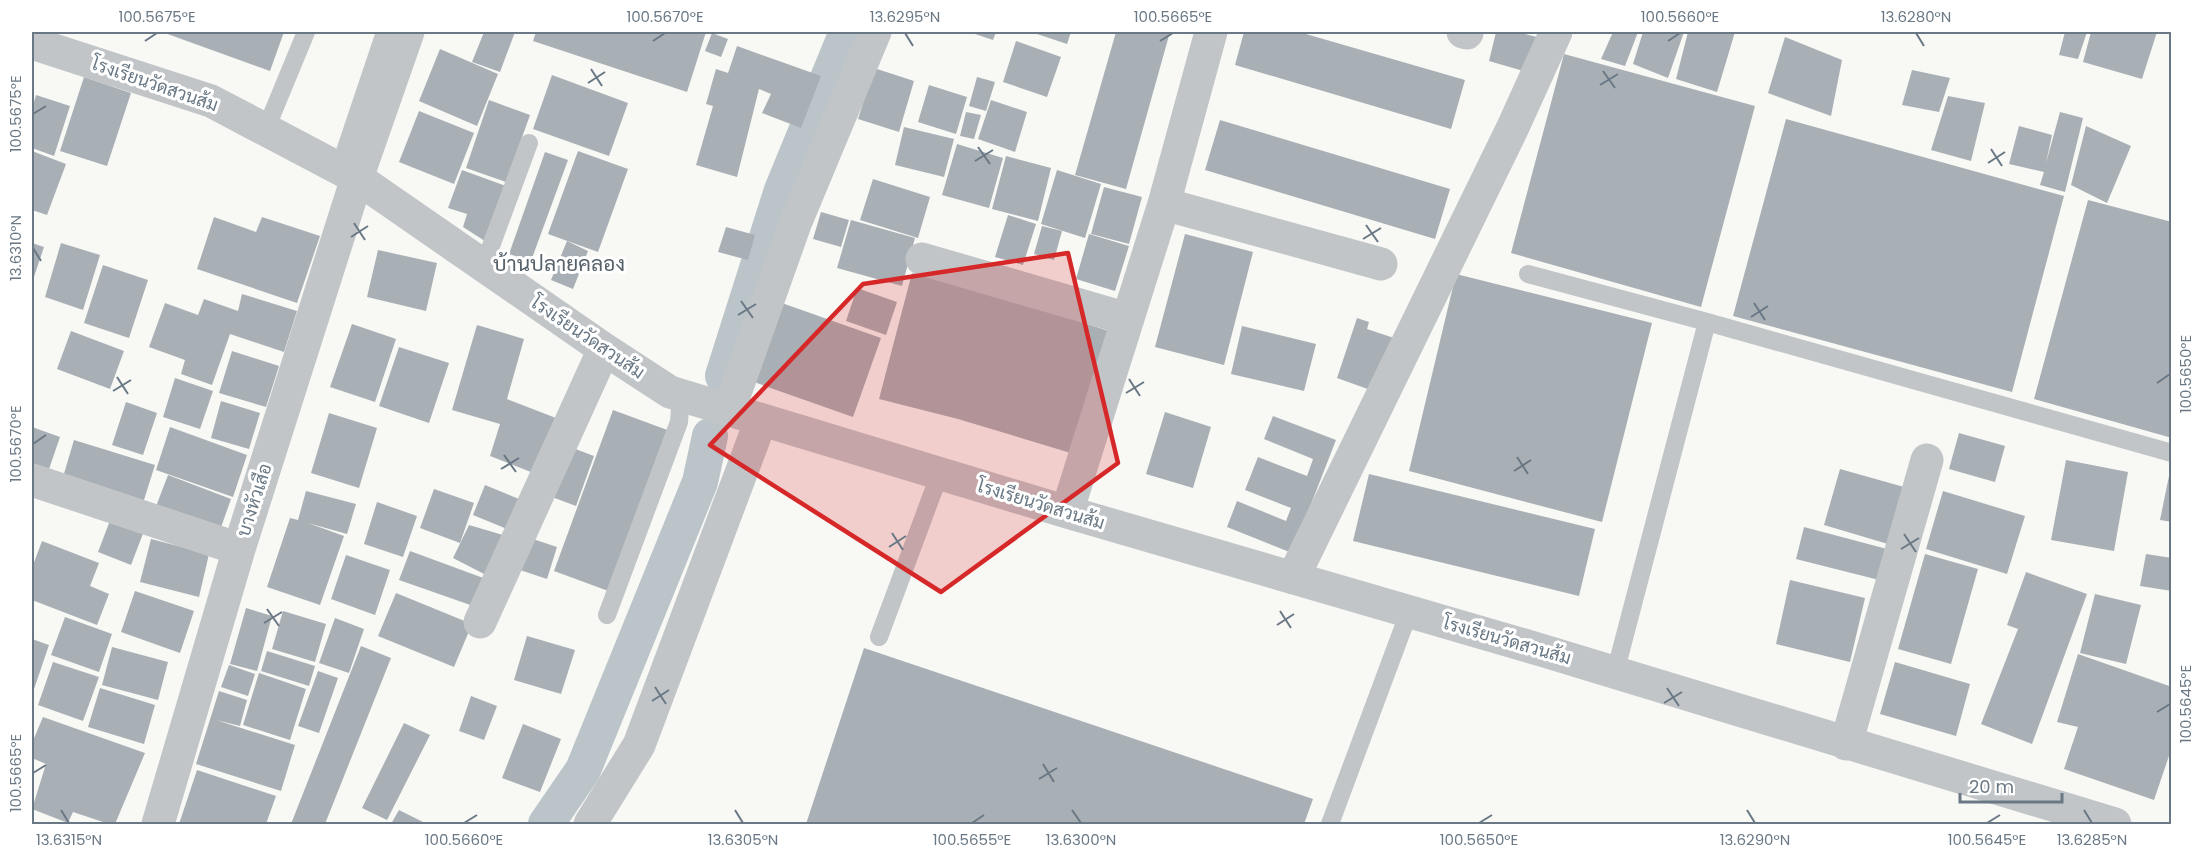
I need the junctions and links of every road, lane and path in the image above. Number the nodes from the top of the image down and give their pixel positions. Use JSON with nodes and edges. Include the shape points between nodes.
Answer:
{"nodes":[{"id":1,"x":306,"y":32,"type":"edge"},
{"id":2,"x":385,"y":32,"type":"edge"},
{"id":3,"x":408,"y":32,"type":"edge"},
{"id":4,"x":875,"y":32,"type":"edge"},
{"id":5,"x":1211,"y":32,"type":"edge"},
{"id":6,"x":1556,"y":32,"type":"edge"},
{"id":7,"x":32,"y":43,"type":"edge"},
{"id":8,"x":266,"y":129,"type":"junction"},
{"id":9,"x":529,"y":143,"type":"dead end"},
{"id":10,"x":348,"y":173,"type":"junction"},
{"id":11,"x":1164,"y":204,"type":"junction"},
{"id":12,"x":922,"y":260,"type":"dead end"},
{"id":13,"x":1381,"y":264,"type":"dead end"},
{"id":14,"x":484,"y":265,"type":"junction"},
{"id":15,"x":1528,"y":274,"type":"dead end"},
{"id":16,"x":1128,"y":319,"type":"junction"},
{"id":17,"x":1707,"y":322,"type":"junction"},
{"id":18,"x":604,"y":349,"type":"junction"},
{"id":19,"x":681,"y":395,"type":"junction"},
{"id":20,"x":729,"y":410,"type":"junction"},
{"id":21,"x":761,"y":420,"type":"junction"},
{"id":22,"x":2172,"y":453,"type":"edge"},
{"id":23,"x":1927,"y":460,"type":"dead end"},
{"id":24,"x":940,"y":473,"type":"junction"},
{"id":25,"x":32,"y":480,"type":"edge"},
{"id":26,"x":1067,"y":512,"type":"junction"},
{"id":27,"x":239,"y":549,"type":"junction"},
{"id":28,"x":1293,"y":578,"type":"junction"},
{"id":29,"x":1409,"y":612,"type":"junction"},
{"id":30,"x":607,"y":615,"type":"dead end"},
{"id":31,"x":480,"y":622,"type":"dead end"},
{"id":32,"x":879,"y":637,"type":"dead end"},
{"id":33,"x":1615,"y":673,"type":"junction"},
{"id":34,"x":1846,"y":744,"type":"junction"},
{"id":35,"x":158,"y":825,"type":"edge"},
{"id":36,"x":590,"y":825,"type":"edge"},
{"id":37,"x":1330,"y":825,"type":"edge"},
{"id":38,"x":2115,"y":825,"type":"edge"}],
"edges":[{"from":1,"to":8,"type":"lane"},
{"from":2,"to":10,"type":"lane"},
{"from":3,"to":10,"type":"street","name":"บางหัวเสือ"},
{"from":4,"to":20,"type":"street","via":[[795,224]]},
{"from":5,"to":11,"type":"street"},
{"from":6,"to":28,"type":"street"},
{"from":7,"to":8,"type":"street","name":"โรงเรียนวัดสวนส้ม","via":[[211,100]]},
{"from":8,"to":10,"type":"street","name":"โรงเรียนวัดสวนส้ม"},
{"from":9,"to":14,"type":"lane"},
{"from":10,"to":14,"type":"street","name":"โรงเรียนวัดสวนส้ม"},
{"from":10,"to":27,"type":"street","name":"บางหัวเสือ"},
{"from":11,"to":13,"type":"street"},
{"from":11,"to":16,"type":"street"},
{"from":12,"to":16,"type":"street"},
{"from":14,"to":18,"type":"street","name":"โรงเรียนวัดสวนส้ม"},
{"from":15,"to":17,"type":"lane"},
{"from":16,"to":26,"type":"street"},
{"from":17,"to":22,"type":"lane"},
{"from":17,"to":33,"type":"lane"},
{"from":18,"to":19,"type":"street","name":"โรงเรียนวัดสวนส้ม","via":[[669,392]]},
{"from":18,"to":31,"type":"street"},
{"from":19,"to":20,"type":"street","name":"โรงเรียนวัดสวนส้ม"},
{"from":19,"to":30,"type":"lane","via":[[679,422]]},
{"from":20,"to":21,"type":"street","name":"โรงเรียนวัดสวนส้ม"},
{"from":21,"to":24,"type":"street","name":"โรงเรียนวัดสวนส้ม"},
{"from":21,"to":36,"type":"street","via":[[639,745]]},
{"from":23,"to":34,"type":"street"},
{"from":24,"to":26,"type":"street","name":"โรงเรียนวัดสวนส้ม"},
{"from":24,"to":32,"type":"lane"},
{"from":25,"to":27,"type":"street"},
{"from":26,"to":28,"type":"street","name":"โรงเรียนวัดสวนส้ม"},
{"from":27,"to":35,"type":"street","name":"บางหัวเสือ"},
{"from":28,"to":29,"type":"street","name":"โรงเรียนวัดสวนส้ม"},
{"from":29,"to":33,"type":"street","name":"โรงเรียนวัดสวนส้ม"},
{"from":29,"to":37,"type":"lane"},
{"from":33,"to":34,"type":"street","name":"โรงเรียนวัดสวนส้ม"},
{"from":34,"to":38,"type":"street","name":"โรงเรียนวัดสวนส้ม"}]}
